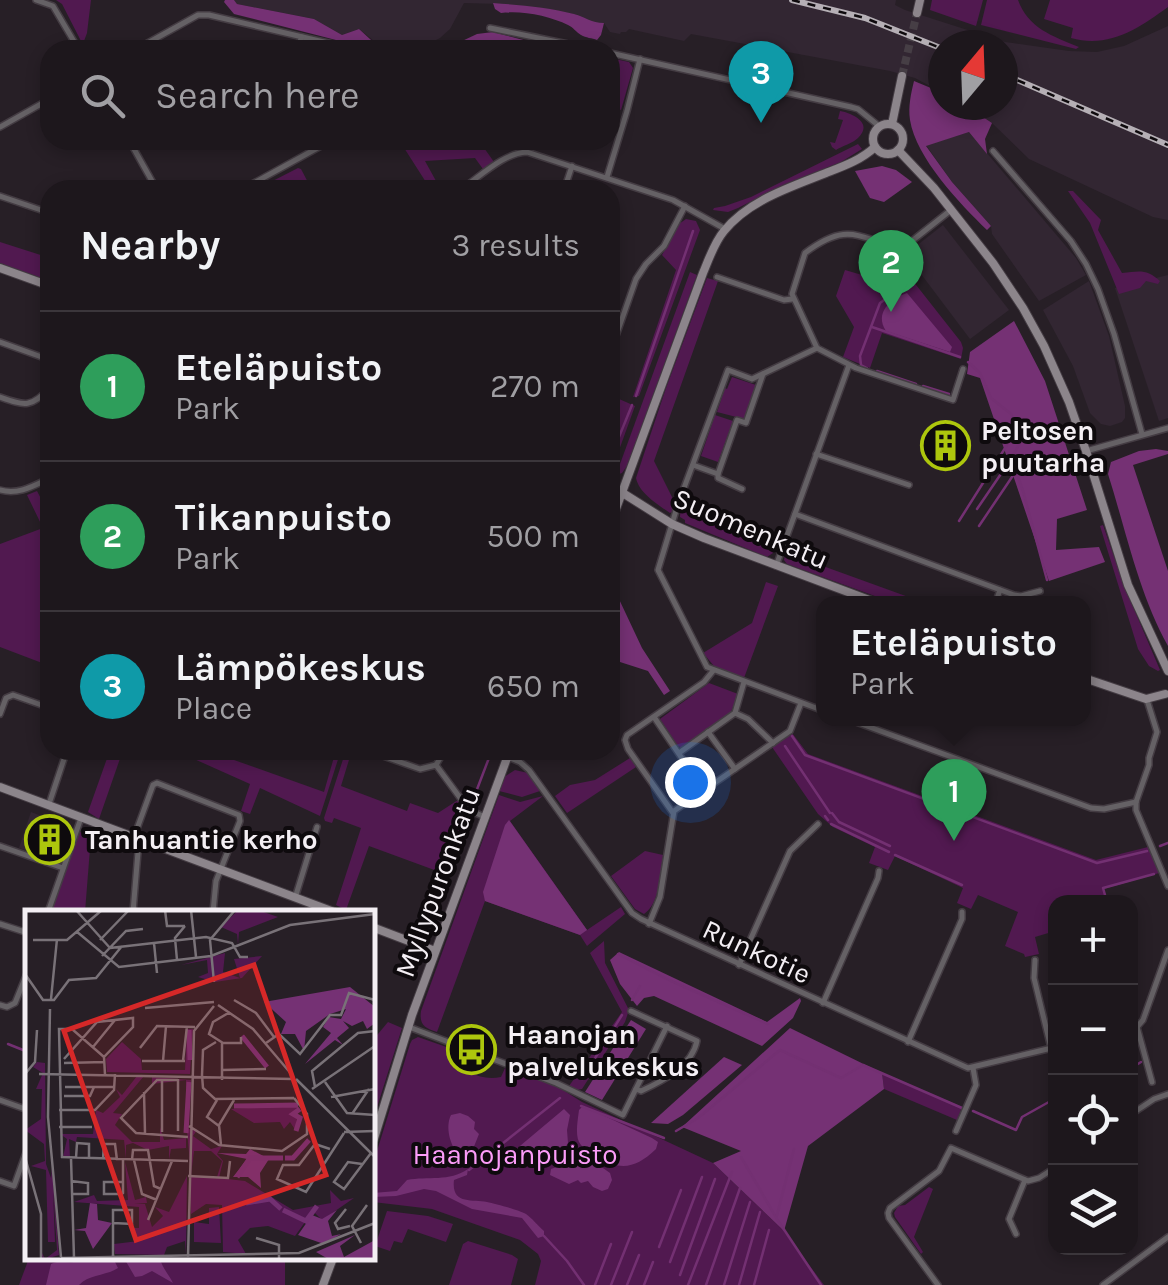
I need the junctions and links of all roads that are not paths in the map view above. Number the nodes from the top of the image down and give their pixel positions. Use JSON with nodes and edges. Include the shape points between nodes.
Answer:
{"nodes":[{"id":1,"x":36,"y":0,"type":"edge"},
{"id":2,"x":920,"y":0,"type":"edge"},
{"id":3,"x":917,"y":13,"type":"tunnel mouth"},
{"id":4,"x":490,"y":28,"type":"dead end"},
{"id":5,"x":302,"y":37,"type":"junction"},
{"id":6,"x":73,"y":40,"type":"edge"},
{"id":7,"x":153,"y":40,"type":"edge"},
{"id":8,"x":301,"y":40,"type":"edge"},
{"id":9,"x":315,"y":40,"type":"edge"},
{"id":10,"x":552,"y":40,"type":"edge"},
{"id":11,"x":620,"y":55,"type":"edge"},
{"id":12,"x":640,"y":59,"type":"junction"},
{"id":13,"x":902,"y":76,"type":"tunnel mouth"},
{"id":14,"x":40,"y":105,"type":"edge"},
{"id":15,"x":892,"y":124,"type":"junction"},
{"id":16,"x":879,"y":126,"type":"junction"},
{"id":17,"x":0,"y":127,"type":"edge"},
{"id":18,"x":620,"y":133,"type":"edge"},
{"id":19,"x":875,"y":147,"type":"junction"},
{"id":20,"x":137,"y":150,"type":"edge"},
{"id":21,"x":314,"y":150,"type":"edge"},
{"id":22,"x":615,"y":150,"type":"edge"},
{"id":23,"x":898,"y":150,"type":"junction"},
{"id":24,"x":994,"y":151,"type":"dead end"},
{"id":25,"x":572,"y":166,"type":"junction"},
{"id":26,"x":606,"y":177,"type":"junction"},
{"id":27,"x":152,"y":180,"type":"edge"},
{"id":28,"x":260,"y":180,"type":"edge"},
{"id":29,"x":475,"y":180,"type":"edge"},
{"id":30,"x":567,"y":180,"type":"edge"},
{"id":31,"x":615,"y":180,"type":"edge"},
{"id":32,"x":620,"y":182,"type":"edge"},
{"id":33,"x":0,"y":196,"type":"edge"},
{"id":34,"x":685,"y":206,"type":"junction"},
{"id":35,"x":40,"y":210,"type":"edge"},
{"id":36,"x":951,"y":210,"type":"junction"},
{"id":37,"x":725,"y":229,"type":"junction"},
{"id":38,"x":0,"y":268,"type":"edge"},
{"id":39,"x":718,"y":278,"type":"dead end"},
{"id":40,"x":40,"y":282,"type":"edge"},
{"id":41,"x":792,"y":299,"type":"junction"},
{"id":42,"x":620,"y":325,"type":"edge"},
{"id":43,"x":0,"y":342,"type":"edge"},
{"id":44,"x":817,"y":348,"type":"junction"},
{"id":45,"x":40,"y":356,"type":"edge"},
{"id":46,"x":849,"y":365,"type":"junction"},
{"id":47,"x":964,"y":369,"type":"dead end"},
{"id":48,"x":763,"y":374,"type":"junction"},
{"id":49,"x":0,"y":397,"type":"edge"},
{"id":50,"x":40,"y":397,"type":"edge"},
{"id":51,"x":1168,"y":428,"type":"edge"},
{"id":52,"x":1142,"y":434,"type":"junction"},
{"id":53,"x":1086,"y":451,"type":"junction"},
{"id":54,"x":816,"y":454,"type":"junction"},
{"id":55,"x":693,"y":465,"type":"junction"},
{"id":56,"x":718,"y":474,"type":"junction"},
{"id":57,"x":40,"y":483,"type":"edge"},
{"id":58,"x":909,"y":485,"type":"dead end"},
{"id":59,"x":0,"y":490,"type":"edge"},
{"id":60,"x":622,"y":490,"type":"junction"},
{"id":61,"x":742,"y":490,"type":"dead end"},
{"id":62,"x":620,"y":496,"type":"edge"},
{"id":63,"x":795,"y":514,"type":"junction"},
{"id":64,"x":672,"y":524,"type":"junction"},
{"id":65,"x":776,"y":566,"type":"junction"},
{"id":66,"x":1000,"y":590,"type":"junction"},
{"id":67,"x":1040,"y":591,"type":"dead end"},
{"id":68,"x":858,"y":596,"type":"edge"},
{"id":69,"x":998,"y":596,"type":"edge"},
{"id":70,"x":713,"y":670,"type":"junction"},
{"id":71,"x":1168,"y":670,"type":"edge"},
{"id":72,"x":1091,"y":680,"type":"edge"},
{"id":73,"x":744,"y":682,"type":"junction"},
{"id":74,"x":1167,"y":692,"type":"edge"},
{"id":75,"x":1146,"y":699,"type":"junction"},
{"id":76,"x":802,"y":703,"type":"junction"},
{"id":77,"x":40,"y":705,"type":"edge"},
{"id":78,"x":816,"y":708,"type":"edge"},
{"id":79,"x":735,"y":712,"type":"junction"},
{"id":80,"x":0,"y":714,"type":"edge"},
{"id":81,"x":654,"y":717,"type":"junction"},
{"id":82,"x":867,"y":726,"type":"edge"},
{"id":83,"x":708,"y":732,"type":"junction"},
{"id":84,"x":773,"y":743,"type":"junction"},
{"id":85,"x":679,"y":753,"type":"junction"},
{"id":86,"x":64,"y":760,"type":"edge"},
{"id":87,"x":394,"y":760,"type":"edge"},
{"id":88,"x":439,"y":760,"type":"edge"},
{"id":89,"x":506,"y":760,"type":"edge"},
{"id":90,"x":518,"y":760,"type":"edge"},
{"id":91,"x":436,"y":765,"type":"junction"},
{"id":92,"x":735,"y":769,"type":"junction"},
{"id":93,"x":0,"y":787,"type":"edge"},
{"id":94,"x":704,"y":791,"type":"junction"},
{"id":95,"x":1136,"y":802,"type":"junction"},
{"id":96,"x":48,"y":806,"type":"junction"},
{"id":97,"x":673,"y":812,"type":"junction"},
{"id":98,"x":484,"y":817,"type":"junction"},
{"id":99,"x":80,"y":818,"type":"junction"},
{"id":100,"x":818,"y":824,"type":"dead end"},
{"id":101,"x":317,"y":827,"type":"dead end"},
{"id":102,"x":138,"y":839,"type":"junction"},
{"id":103,"x":0,"y":846,"type":"edge"},
{"id":104,"x":63,"y":868,"type":"junction"},
{"id":105,"x":221,"y":870,"type":"junction"},
{"id":106,"x":879,"y":872,"type":"dead end"},
{"id":107,"x":1168,"y":886,"type":"edge"},
{"id":108,"x":294,"y":898,"type":"junction"},
{"id":109,"x":49,"y":910,"type":"edge"},
{"id":110,"x":133,"y":910,"type":"edge"},
{"id":111,"x":213,"y":910,"type":"edge"},
{"id":112,"x":328,"y":910,"type":"edge"},
{"id":113,"x":962,"y":912,"type":"dead end"},
{"id":114,"x":0,"y":924,"type":"edge"},
{"id":115,"x":649,"y":924,"type":"junction"},
{"id":116,"x":375,"y":928,"type":"edge"},
{"id":117,"x":25,"y":933,"type":"edge"},
{"id":118,"x":435,"y":950,"type":"junction"},
{"id":119,"x":1168,"y":950,"type":"edge"},
{"id":120,"x":1035,"y":960,"type":"dead end"},
{"id":121,"x":738,"y":965,"type":"junction"},
{"id":122,"x":25,"y":979,"type":"edge"},
{"id":123,"x":823,"y":1003,"type":"junction"},
{"id":124,"x":0,"y":1005,"type":"edge"},
{"id":125,"x":631,"y":1011,"type":"dead end"},
{"id":126,"x":1138,"y":1024,"type":"edge"},
{"id":127,"x":667,"y":1026,"type":"junction"},
{"id":128,"x":408,"y":1027,"type":"junction"},
{"id":129,"x":1048,"y":1029,"type":"edge"},
{"id":130,"x":1138,"y":1040,"type":"edge"},
{"id":131,"x":908,"y":1042,"type":"junction"},
{"id":132,"x":1048,"y":1048,"type":"edge"},
{"id":133,"x":973,"y":1068,"type":"junction"},
{"id":134,"x":1152,"y":1082,"type":"dead end"},
{"id":135,"x":636,"y":1089,"type":"junction"},
{"id":136,"x":1168,"y":1094,"type":"edge"},
{"id":137,"x":0,"y":1100,"type":"edge"},
{"id":138,"x":25,"y":1109,"type":"edge"},
{"id":139,"x":1138,"y":1110,"type":"edge"},
{"id":140,"x":956,"y":1131,"type":"dead end"},
{"id":141,"x":375,"y":1135,"type":"edge"},
{"id":142,"x":25,"y":1155,"type":"edge"},
{"id":143,"x":1048,"y":1172,"type":"edge"},
{"id":144,"x":1026,"y":1180,"type":"junction"},
{"id":145,"x":0,"y":1181,"type":"edge"},
{"id":146,"x":1016,"y":1234,"type":"dead end"},
{"id":147,"x":1168,"y":1237,"type":"edge"},
{"id":148,"x":332,"y":1260,"type":"edge"},
{"id":149,"x":322,"y":1285,"type":"edge"},
{"id":150,"x":938,"y":1285,"type":"edge"},
{"id":151,"x":1103,"y":1285,"type":"edge"}],
"edges":[{"from":1,"to":6,"type":"street","via":[[52,6]]},
{"from":2,"to":3,"type":"street"},
{"from":4,"to":10,"type":"street"},
{"from":5,"to":7,"type":"street","via":[[198,15]]},
{"from":5,"to":8,"type":"street"},
{"from":5,"to":9,"type":"street"},
{"from":11,"to":12,"type":"street"},
{"from":12,"to":16,"type":"street","via":[[851,107]]},
{"from":12,"to":18,"type":"street"},
{"from":13,"to":15,"type":"street"},
{"from":14,"to":17,"type":"street"},
{"from":15,"to":16,"type":"street"},
{"from":15,"to":23,"type":"street","via":[[903,138]]},
{"from":16,"to":19,"type":"street"},
{"from":19,"to":23,"type":"street","via":[[888,154]]},
{"from":19,"to":37,"type":"street","via":[[764,200]]},
{"from":20,"to":27,"type":"street"},
{"from":21,"to":28,"type":"street"},
{"from":22,"to":26,"type":"street"},
{"from":23,"to":36,"type":"street"},
{"from":24,"to":52,"type":"street","via":[[1086,264]]},
{"from":25,"to":26,"type":"street"},
{"from":25,"to":29,"type":"street","via":[[526,152]]},
{"from":25,"to":30,"type":"street"},
{"from":26,"to":31,"type":"street"},
{"from":32,"to":34,"type":"street"},
{"from":33,"to":35,"type":"street"},
{"from":34,"to":37,"type":"street"},
{"from":34,"to":42,"type":"street","via":[[636,279]]},
{"from":36,"to":41,"type":"street","via":[[903,248],[853,233],[808,250]]},
{"from":36,"to":53,"type":"street","via":[[1033,325]]},
{"from":37,"to":60,"type":"street"},
{"from":38,"to":40,"type":"street"},
{"from":39,"to":41,"type":"street"},
{"from":41,"to":44,"type":"street"},
{"from":43,"to":45,"type":"street"},
{"from":44,"to":46,"type":"street"},
{"from":44,"to":48,"type":"street"},
{"from":46,"to":47,"type":"street","via":[[953,400]]},
{"from":46,"to":54,"type":"street"},
{"from":48,"to":55,"type":"street","via":[[752,379],[728,370]]},
{"from":48,"to":56,"type":"street"},
{"from":49,"to":50,"type":"street","via":[[21,405]]},
{"from":51,"to":52,"type":"street"},
{"from":52,"to":53,"type":"street"},
{"from":53,"to":71,"type":"street","via":[[1124,574]]},
{"from":54,"to":58,"type":"street"},
{"from":54,"to":63,"type":"street"},
{"from":55,"to":56,"type":"street"},
{"from":55,"to":64,"type":"street"},
{"from":56,"to":61,"type":"street"},
{"from":57,"to":59,"type":"street"},
{"from":60,"to":62,"type":"street"},
{"from":60,"to":64,"type":"street","name":"Suomenkatu"},
{"from":63,"to":65,"type":"street"},
{"from":63,"to":66,"type":"street"},
{"from":64,"to":65,"type":"street","name":"Suomenkatu"},
{"from":64,"to":70,"type":"street","via":[[658,574]]},
{"from":65,"to":68,"type":"street","name":"Suomenkatu"},
{"from":66,"to":67,"type":"street","via":[[1021,596]]},
{"from":66,"to":69,"type":"street"},
{"from":70,"to":73,"type":"street"},
{"from":70,"to":81,"type":"street"},
{"from":72,"to":75,"type":"street"},
{"from":73,"to":76,"type":"street"},
{"from":73,"to":79,"type":"street"},
{"from":74,"to":75,"type":"street"},
{"from":75,"to":95,"type":"street","via":[[1157,732]]},
{"from":76,"to":78,"type":"street"},
{"from":76,"to":84,"type":"street","via":[[791,730]]},
{"from":77,"to":80,"type":"street","via":[[12,695]]},
{"from":79,"to":83,"type":"street"},
{"from":79,"to":84,"type":"street"},
{"from":81,"to":85,"type":"street"},
{"from":81,"to":97,"type":"street","via":[[625,744]]},
{"from":82,"to":95,"type":"street","via":[[1084,806]]},
{"from":83,"to":85,"type":"street"},
{"from":83,"to":92,"type":"street"},
{"from":84,"to":92,"type":"street"},
{"from":85,"to":94,"type":"street"},
{"from":86,"to":96,"type":"street"},
{"from":87,"to":91,"type":"street","via":[[417,768]]},
{"from":88,"to":91,"type":"street"},
{"from":89,"to":98,"type":"street","name":"Myllypuronkatu"},
{"from":90,"to":115,"type":"street","name":"Runkotie","via":[[632,914]]},
{"from":91,"to":98,"type":"street","via":[[469,810]]},
{"from":92,"to":94,"type":"street"},
{"from":93,"to":96,"type":"street"},
{"from":94,"to":97,"type":"street"},
{"from":95,"to":107,"type":"street"},
{"from":96,"to":99,"type":"street"},
{"from":97,"to":115,"type":"street","via":[[660,897]]},
{"from":98,"to":118,"type":"street","name":"Myllypuronkatu"},
{"from":99,"to":102,"type":"street"},
{"from":99,"to":104,"type":"street"},
{"from":100,"to":121,"type":"street","via":[[790,852]]},
{"from":101,"to":108,"type":"street"},
{"from":102,"to":105,"type":"street"},
{"from":102,"to":105,"type":"street","via":[[152,785],[162,783],[239,816]]},
{"from":102,"to":110,"type":"street"},
{"from":103,"to":104,"type":"street"},
{"from":104,"to":109,"type":"street"},
{"from":105,"to":108,"type":"street"},
{"from":105,"to":111,"type":"street"},
{"from":106,"to":123,"type":"street"},
{"from":108,"to":112,"type":"street"},
{"from":113,"to":131,"type":"street"},
{"from":114,"to":117,"type":"street"},
{"from":115,"to":121,"type":"street","name":"Runkotie"},
{"from":116,"to":118,"type":"street"},
{"from":118,"to":128,"type":"street","name":"Myllypuronkatu"},
{"from":119,"to":126,"type":"street"},
{"from":120,"to":129,"type":"street"},
{"from":121,"to":123,"type":"street","name":"Runkotie"},
{"from":122,"to":124,"type":"street","via":[[12,1006]]},
{"from":123,"to":131,"type":"street","name":"Runkotie"},
{"from":125,"to":127,"type":"street"},
{"from":127,"to":135,"type":"street"},
{"from":127,"to":135,"type":"street","via":[[698,1045],[675,1071]]},
{"from":128,"to":135,"type":"street","via":[[623,1116]]},
{"from":128,"to":141,"type":"street","name":"Myllypuronkatu"},
{"from":130,"to":134,"type":"street"},
{"from":131,"to":133,"type":"street","name":"Runkotie"},
{"from":132,"to":133,"type":"street"},
{"from":133,"to":140,"type":"street","via":[[975,1087]]},
{"from":136,"to":139,"type":"street"},
{"from":137,"to":138,"type":"street"},
{"from":142,"to":145,"type":"street","via":[[14,1186]]},
{"from":143,"to":144,"type":"street"},
{"from":144,"to":146,"type":"street","via":[[1009,1219]]},
{"from":144,"to":150,"type":"street","via":[[951,1148],[939,1171],[892,1206],[888,1213]]},
{"from":147,"to":151,"type":"street"},
{"from":148,"to":149,"type":"street"}]}
